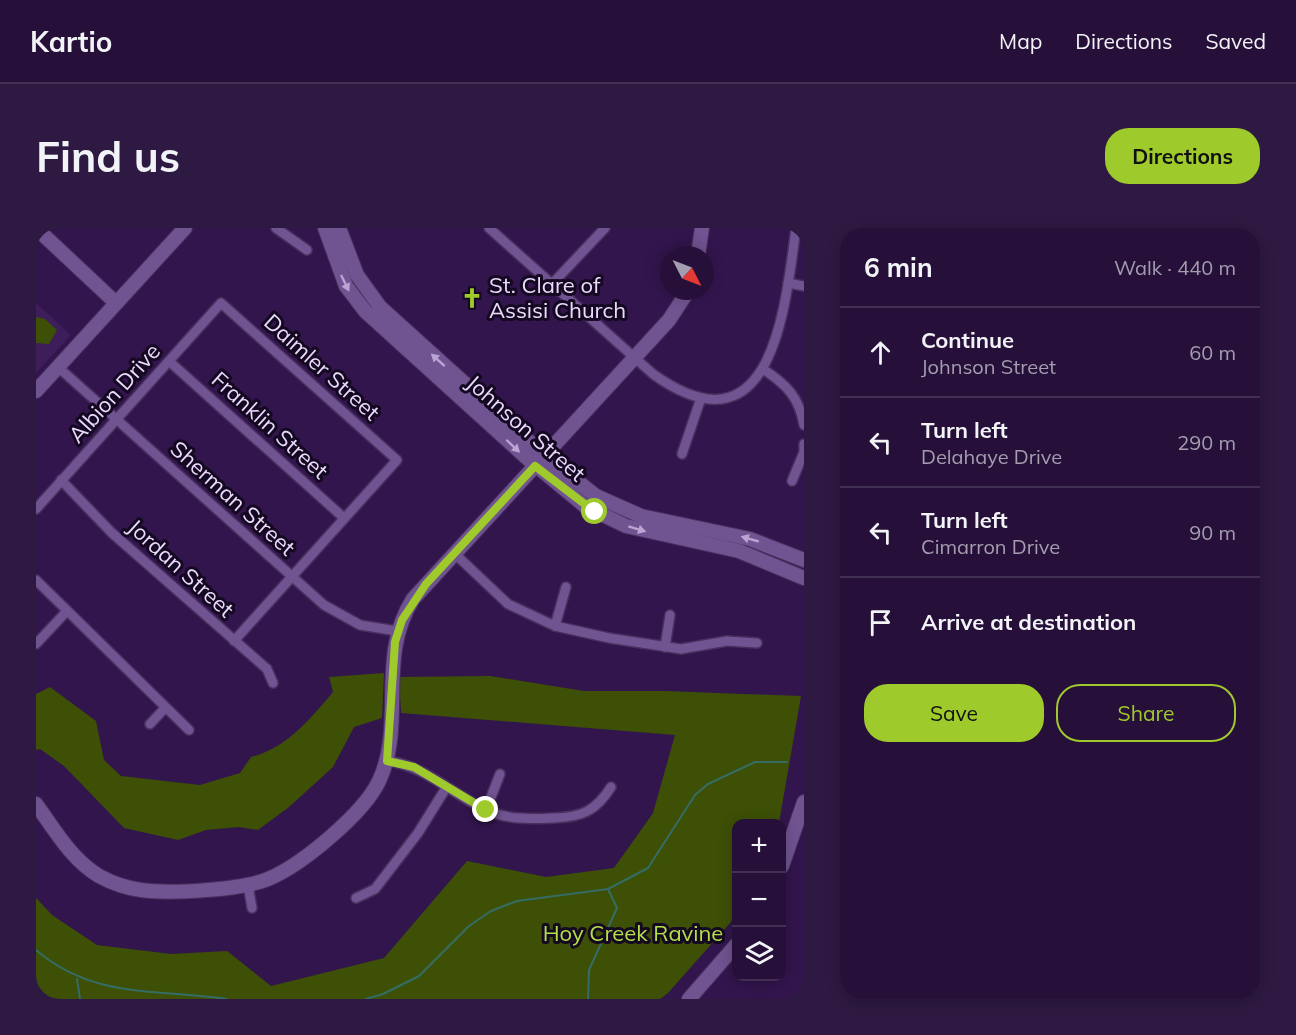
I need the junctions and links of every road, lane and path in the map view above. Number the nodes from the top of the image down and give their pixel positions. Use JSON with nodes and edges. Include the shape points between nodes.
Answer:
{"nodes":[{"id":1,"x":36,"y":228,"type":"edge"},
{"id":2,"x":185,"y":228,"type":"edge"},
{"id":3,"x":276,"y":228,"type":"edge"},
{"id":4,"x":325,"y":228,"type":"edge"},
{"id":5,"x":339,"y":228,"type":"edge"},
{"id":6,"x":489,"y":228,"type":"edge"},
{"id":7,"x":605,"y":228,"type":"edge"},
{"id":8,"x":702,"y":228,"type":"edge"},
{"id":9,"x":795,"y":228,"type":"edge"},
{"id":10,"x":699,"y":246,"type":"edge"},
{"id":11,"x":307,"y":250,"type":"dead end"},
{"id":12,"x":788,"y":283,"type":"junction"},
{"id":13,"x":552,"y":284,"type":"junction"},
{"id":14,"x":804,"y":286,"type":"edge"},
{"id":15,"x":682,"y":300,"type":"edge"},
{"id":16,"x":116,"y":303,"type":"junction"},
{"id":17,"x":221,"y":303,"type":"joint"},
{"id":18,"x":634,"y":358,"type":"junction"},
{"id":19,"x":170,"y":362,"type":"junction"},
{"id":20,"x":58,"y":367,"type":"junction"},
{"id":21,"x":764,"y":369,"type":"junction"},
{"id":22,"x":36,"y":392,"type":"edge"},
{"id":23,"x":701,"y":398,"type":"junction"},
{"id":24,"x":802,"y":403,"type":"edge"},
{"id":25,"x":117,"y":420,"type":"junction"},
{"id":26,"x":804,"y":425,"type":"edge"},
{"id":27,"x":804,"y":444,"type":"edge"},
{"id":28,"x":682,"y":454,"type":"dead end"},
{"id":29,"x":540,"y":460,"type":"junction"},
{"id":30,"x":61,"y":480,"type":"junction"},
{"id":31,"x":792,"y":481,"type":"dead end"},
{"id":32,"x":36,"y":509,"type":"edge"},
{"id":33,"x":344,"y":518,"type":"junction"},
{"id":34,"x":454,"y":553,"type":"junction"},
{"id":35,"x":804,"y":560,"type":"edge"},
{"id":36,"x":292,"y":576,"type":"junction"},
{"id":37,"x":804,"y":578,"type":"edge"},
{"id":38,"x":36,"y":580,"type":"edge"},
{"id":39,"x":566,"y":587,"type":"dead end"},
{"id":40,"x":67,"y":611,"type":"junction"},
{"id":41,"x":670,"y":615,"type":"dead end"},
{"id":42,"x":555,"y":626,"type":"junction"},
{"id":43,"x":397,"y":631,"type":"junction"},
{"id":44,"x":234,"y":641,"type":"junction"},
{"id":45,"x":757,"y":643,"type":"dead end"},
{"id":46,"x":36,"y":644,"type":"edge"},
{"id":47,"x":664,"y":647,"type":"junction"},
{"id":48,"x":273,"y":683,"type":"dead end"},
{"id":49,"x":165,"y":708,"type":"junction"},
{"id":50,"x":150,"y":724,"type":"dead end"},
{"id":51,"x":189,"y":730,"type":"dead end"},
{"id":52,"x":387,"y":761,"type":"junction"},
{"id":53,"x":500,"y":774,"type":"dead end"},
{"id":54,"x":611,"y":787,"type":"dead end"},
{"id":55,"x":446,"y":788,"type":"junction"},
{"id":56,"x":804,"y":789,"type":"edge"},
{"id":57,"x":36,"y":804,"type":"edge"},
{"id":58,"x":802,"y":807,"type":"edge"},
{"id":59,"x":486,"y":810,"type":"junction"},
{"id":60,"x":786,"y":854,"type":"edge"},
{"id":61,"x":248,"y":885,"type":"junction"},
{"id":62,"x":356,"y":898,"type":"dead end"},
{"id":63,"x":252,"y":908,"type":"dead end"},
{"id":64,"x":732,"y":950,"type":"edge"},
{"id":65,"x":689,"y":999,"type":"edge"}],
"edges":[{"from":1,"to":16,"type":"street"},
{"from":2,"to":16,"type":"street"},
{"from":3,"to":11,"type":"street"},
{"from":4,"to":29,"type":"street","name":"Johnson Street","one_way":true,"via":[[346,286],[365,311]]},
{"from":29,"to":5,"type":"street","name":"Johnson Street","one_way":true,"via":[[380,307],[357,275]]},
{"from":6,"to":13,"type":"street"},
{"from":7,"to":13,"type":"street"},
{"from":8,"to":10,"type":"street"},
{"from":9,"to":12,"type":"street"},
{"from":12,"to":14,"type":"street"},
{"from":12,"to":21,"type":"street"},
{"from":13,"to":18,"type":"street"},
{"from":15,"to":18,"type":"street"},
{"from":16,"to":20,"type":"street"},
{"from":17,"to":19,"type":"street","name":"Albion Drive"},
{"from":17,"to":33,"type":"street","name":"Daimler Street","via":[[397,460]]},
{"from":18,"to":23,"type":"street","via":[[666,383]]},
{"from":18,"to":29,"type":"street"},
{"from":19,"to":25,"type":"street","name":"Albion Drive"},
{"from":19,"to":33,"type":"street","name":"Franklin Street"},
{"from":20,"to":22,"type":"street"},
{"from":20,"to":25,"type":"street","name":"Sherman Street"},
{"from":21,"to":23,"type":"street","via":[[742,392],[720,399]]},
{"from":21,"to":24,"type":"street"},
{"from":23,"to":28,"type":"street"},
{"from":24,"to":26,"type":"street"},
{"from":25,"to":30,"type":"street","name":"Albion Drive"},
{"from":25,"to":36,"type":"street","name":"Sherman Street"},
{"from":27,"to":31,"type":"street"},
{"from":29,"to":34,"type":"street"},
{"from":35,"to":29,"type":"street","name":"Johnson Street","one_way":true,"via":[[750,539],[622,509]]},
{"from":29,"to":37,"type":"street","name":"Johnson Street","one_way":true,"via":[[585,506],[615,522],[739,551]]},
{"from":30,"to":32,"type":"street","name":"Albion Drive"},
{"from":30,"to":44,"type":"street","name":"Jordan Street","via":[[112,533]]},
{"from":33,"to":36,"type":"street"},
{"from":34,"to":42,"type":"street","via":[[508,604]]},
{"from":34,"to":43,"type":"street","via":[[413,599]]},
{"from":36,"to":43,"type":"street","name":"Sherman Street","via":[[341,617],[360,625]]},
{"from":36,"to":44,"type":"street"},
{"from":38,"to":40,"type":"street"},
{"from":39,"to":42,"type":"street"},
{"from":40,"to":46,"type":"street"},
{"from":40,"to":49,"type":"street"},
{"from":41,"to":47,"type":"street"},
{"from":42,"to":47,"type":"street"},
{"from":43,"to":52,"type":"street"},
{"from":44,"to":48,"type":"street","name":"Jordan Street","via":[[267,669]]},
{"from":45,"to":47,"type":"street","via":[[727,641],[686,649]]},
{"from":49,"to":50,"type":"street"},
{"from":49,"to":51,"type":"street"},
{"from":52,"to":55,"type":"street","via":[[414,767]]},
{"from":52,"to":61,"type":"street","via":[[372,793],[352,817],[288,869]]},
{"from":53,"to":59,"type":"street"},
{"from":54,"to":59,"type":"street","via":[[600,805],[561,818],[518,820]]},
{"from":55,"to":59,"type":"street"},
{"from":55,"to":62,"type":"street","via":[[375,889]]},
{"from":56,"to":58,"type":"street"},
{"from":57,"to":61,"type":"street","via":[[77,858],[94,873],[116,884],[152,891]]},
{"from":58,"to":60,"type":"street"},
{"from":61,"to":63,"type":"street"},
{"from":64,"to":65,"type":"street"}]}
